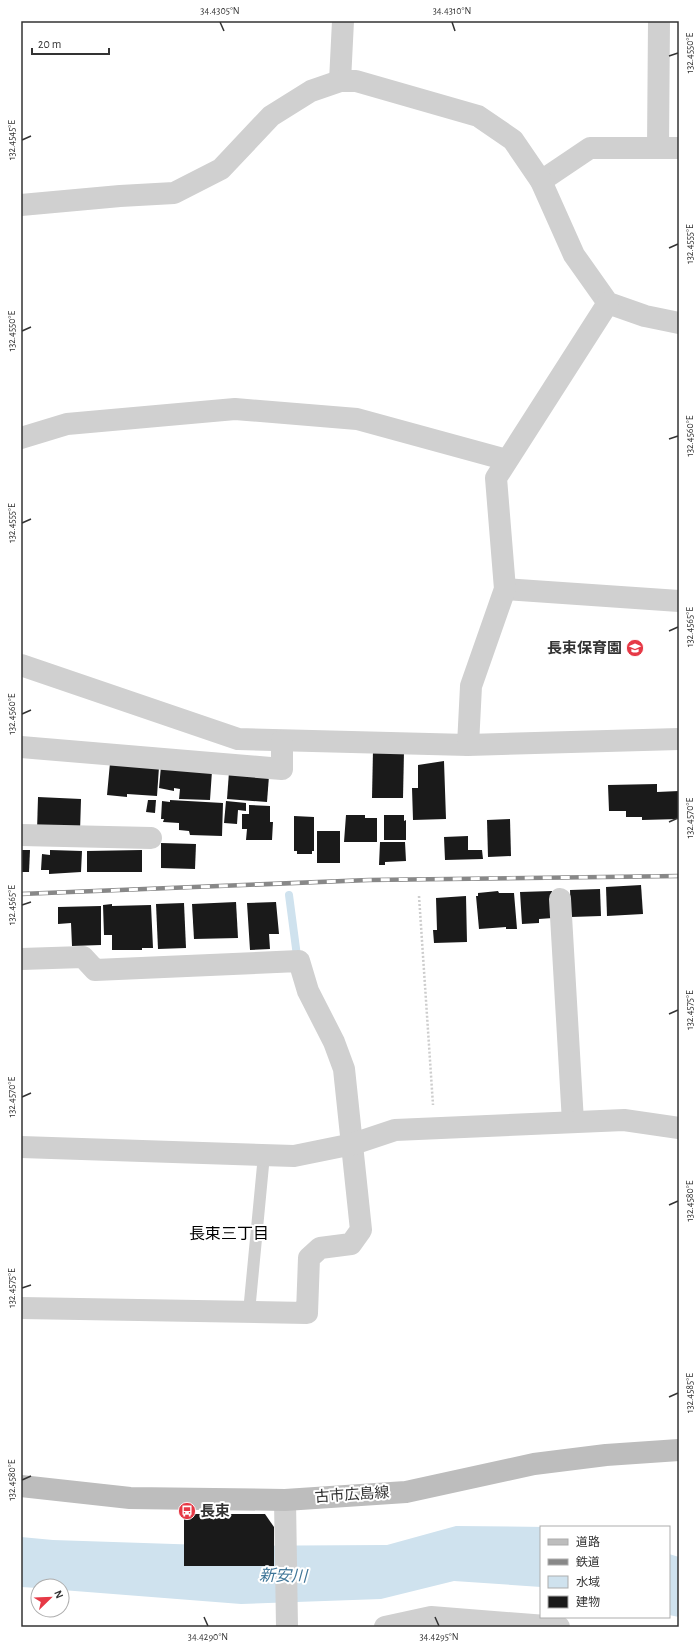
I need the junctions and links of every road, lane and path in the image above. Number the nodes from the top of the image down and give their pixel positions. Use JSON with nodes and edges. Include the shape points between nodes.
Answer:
{"nodes":[{"id":1,"x":343,"y":21,"type":"edge"},
{"id":2,"x":659,"y":21,"type":"edge"},
{"id":3,"x":340,"y":81,"type":"junction"},
{"id":4,"x":658,"y":148,"type":"junction"},
{"id":5,"x":679,"y":148,"type":"edge"},
{"id":6,"x":542,"y":181,"type":"junction"},
{"id":7,"x":21,"y":205,"type":"edge"},
{"id":8,"x":608,"y":304,"type":"junction"},
{"id":9,"x":679,"y":323,"type":"edge"},
{"id":10,"x":21,"y":438,"type":"edge"},
{"id":11,"x":507,"y":460,"type":"junction"},
{"id":12,"x":505,"y":589,"type":"junction"},
{"id":13,"x":679,"y":601,"type":"edge"},
{"id":14,"x":21,"y":665,"type":"edge"},
{"id":15,"x":679,"y":739,"type":"edge"},
{"id":16,"x":282,"y":741,"type":"junction"},
{"id":17,"x":468,"y":745,"type":"junction"},
{"id":18,"x":21,"y":747,"type":"edge"},
{"id":19,"x":21,"y":835,"type":"edge"},
{"id":20,"x":151,"y":838,"type":"dead end"},
{"id":21,"x":419,"y":896,"type":"dead end"},
{"id":22,"x":560,"y":899,"type":"dead end"},
{"id":23,"x":21,"y":959,"type":"edge"},
{"id":24,"x":573,"y":1122,"type":"junction"},
{"id":25,"x":434,"y":1128,"type":"junction"},
{"id":26,"x":679,"y":1128,"type":"edge"},
{"id":27,"x":352,"y":1144,"type":"junction"},
{"id":28,"x":21,"y":1147,"type":"edge"},
{"id":29,"x":264,"y":1155,"type":"junction"},
{"id":30,"x":21,"y":1308,"type":"edge"},
{"id":31,"x":249,"y":1312,"type":"junction"},
{"id":32,"x":679,"y":1450,"type":"edge"},
{"id":33,"x":21,"y":1486,"type":"edge"},
{"id":34,"x":285,"y":1500,"type":"junction"},
{"id":35,"x":287,"y":1627,"type":"edge"},
{"id":36,"x":385,"y":1627,"type":"edge"},
{"id":37,"x":559,"y":1627,"type":"edge"}],
"edges":[{"from":1,"to":3,"type":"street"},
{"from":2,"to":4,"type":"street"},
{"from":3,"to":6,"type":"street","via":[[356,81],[478,116],[513,140]]},
{"from":3,"to":7,"type":"street","via":[[311,91],[271,116],[221,169],[174,193]]},
{"from":4,"to":5,"type":"street"},
{"from":4,"to":6,"type":"street","via":[[590,148]]},
{"from":6,"to":8,"type":"street","via":[[574,255]]},
{"from":8,"to":9,"type":"street","via":[[645,316]]},
{"from":8,"to":11,"type":"street"},
{"from":10,"to":11,"type":"street","via":[[67,424],[235,409],[356,419]]},
{"from":11,"to":12,"type":"street","via":[[496,478]]},
{"from":12,"to":13,"type":"street"},
{"from":12,"to":17,"type":"street","via":[[471,686]]},
{"from":14,"to":16,"type":"street","via":[[238,740]]},
{"from":15,"to":17,"type":"street"},
{"from":16,"to":17,"type":"street"},
{"from":16,"to":18,"type":"street","via":[[282,769]]},
{"from":19,"to":20,"type":"street"},
{"from":21,"to":25,"type":"path"},
{"from":22,"to":24,"type":"street"},
{"from":23,"to":27,"type":"street","via":[[83,957],[95,970],[299,961],[308,991],[334,1042],[344,1069]]},
{"from":24,"to":25,"type":"street"},
{"from":24,"to":26,"type":"street","via":[[624,1120]]},
{"from":25,"to":27,"type":"street","via":[[395,1130]]},
{"from":27,"to":29,"type":"street","via":[[294,1156]]},
{"from":27,"to":31,"type":"street","via":[[361,1230],[351,1244],[320,1248],[309,1258],[307,1313]]},
{"from":28,"to":29,"type":"street"},
{"from":29,"to":31,"type":"lane"},
{"from":30,"to":31,"type":"street"},
{"from":32,"to":34,"type":"main road","name":"古市広島線","via":[[606,1455],[534,1464],[406,1492]]},
{"from":33,"to":34,"type":"main road","name":"古市広島線","via":[[130,1498]]},
{"from":34,"to":35,"type":"street"},
{"from":36,"to":37,"type":"street","via":[[431,1617]]}]}
